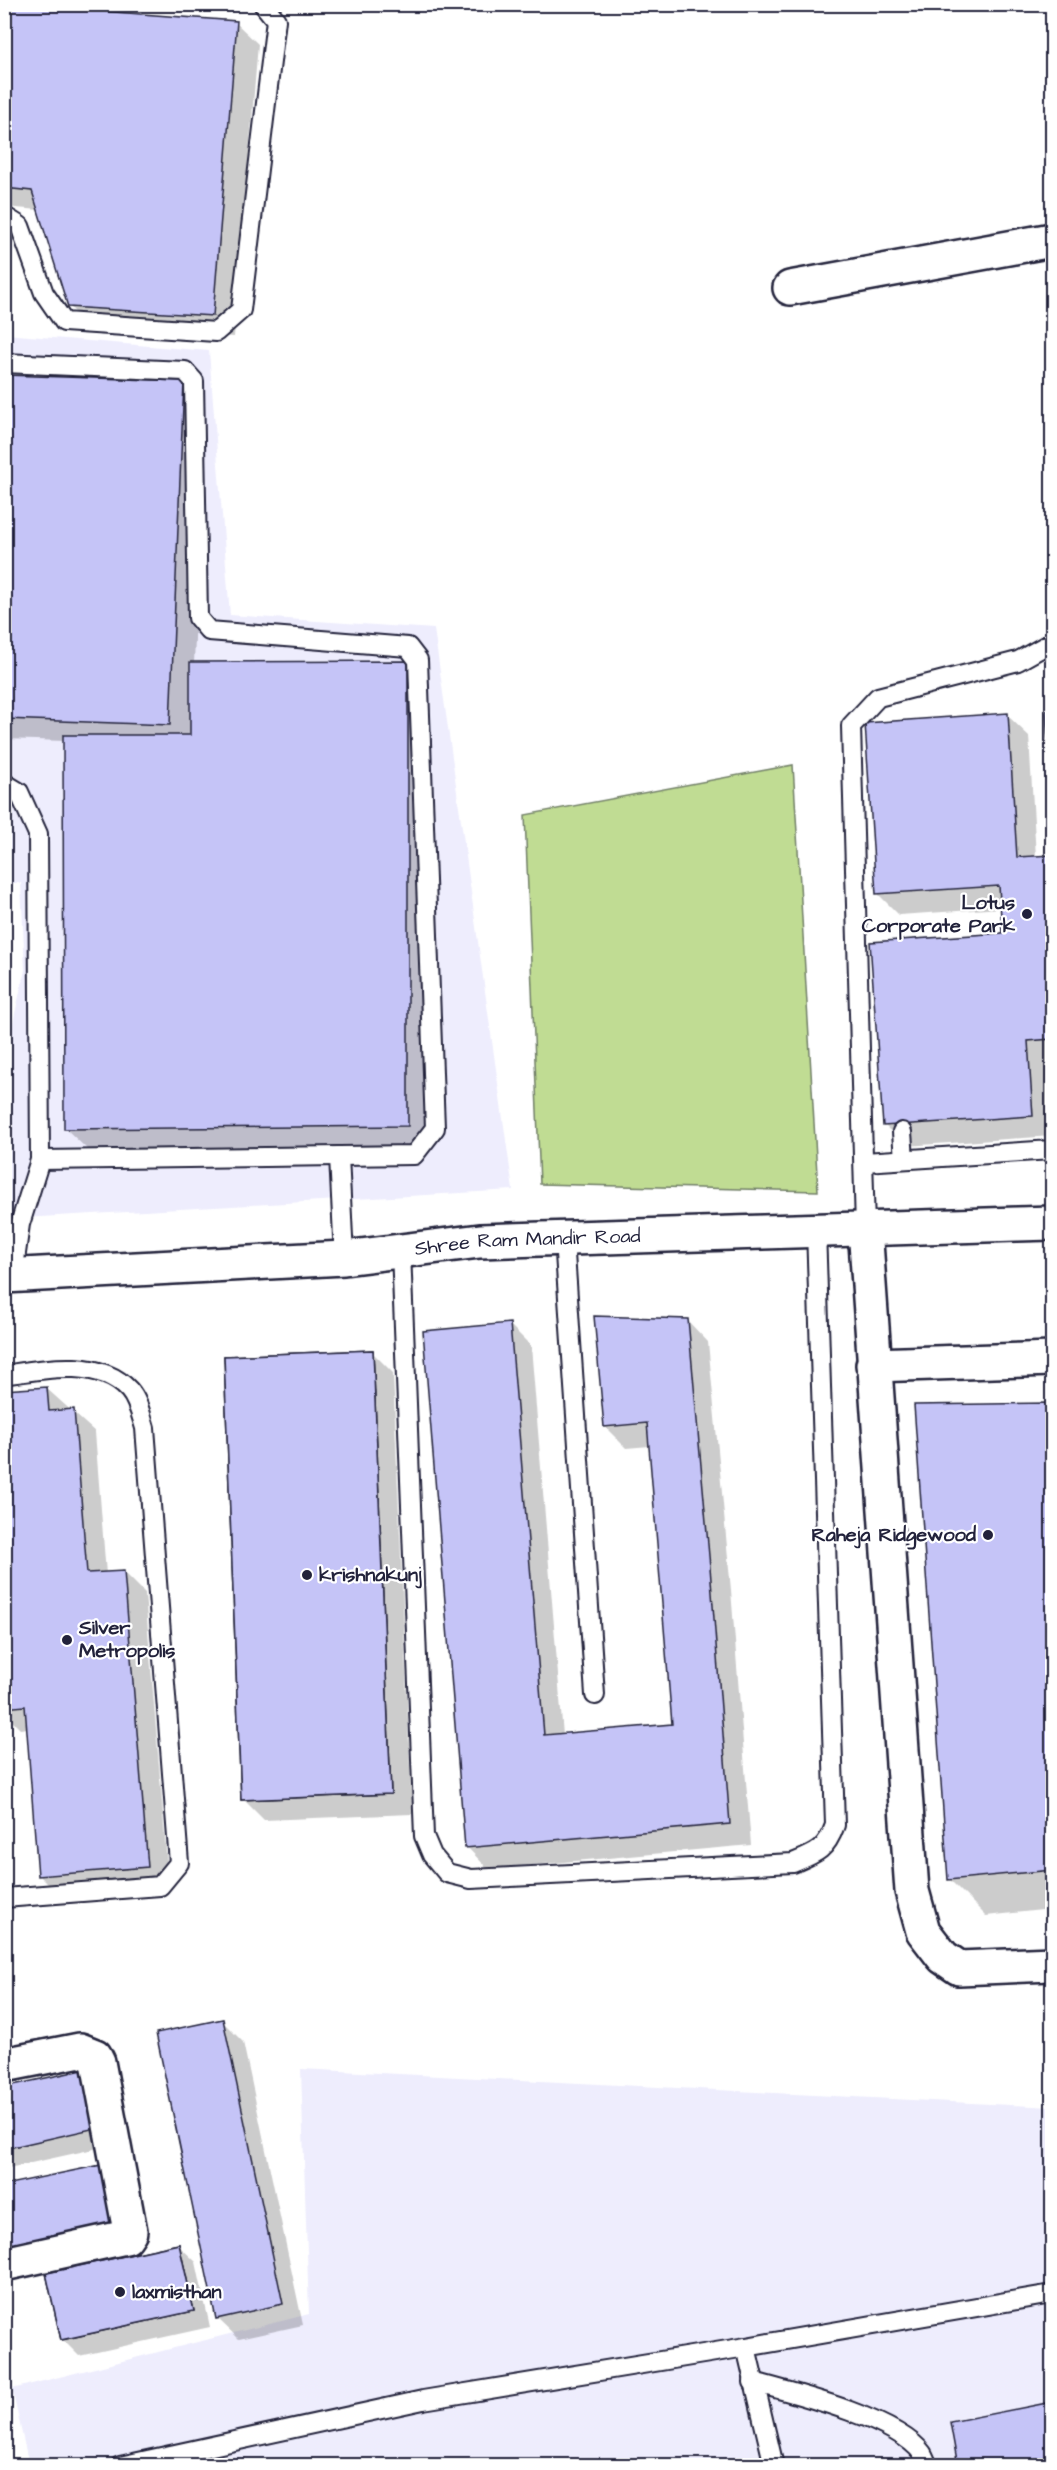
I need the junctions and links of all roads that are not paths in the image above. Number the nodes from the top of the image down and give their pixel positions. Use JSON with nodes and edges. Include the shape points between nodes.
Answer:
{"nodes":[{"id":1,"x":263,"y":4,"type":"edge"},
{"id":2,"x":4,"y":216,"type":"edge"},
{"id":3,"x":1053,"y":240,"type":"edge"},
{"id":4,"x":790,"y":288,"type":"dead end"},
{"id":5,"x":4,"y":363,"type":"edge"},
{"id":6,"x":1053,"y":642,"type":"edge"},
{"id":7,"x":4,"y":783,"type":"edge"},
{"id":8,"x":902,"y":1132,"type":"dead end"},
{"id":9,"x":1053,"y":1150,"type":"edge"},
{"id":10,"x":339,"y":1156,"type":"junction"},
{"id":11,"x":904,"y":1159,"type":"junction"},
{"id":12,"x":40,"y":1160,"type":"junction"},
{"id":13,"x":864,"y":1162,"type":"junction"},
{"id":14,"x":1053,"y":1223,"type":"edge"},
{"id":15,"x":864,"y":1228,"type":"junction"},
{"id":16,"x":816,"y":1230,"type":"junction"},
{"id":17,"x":564,"y":1239,"type":"junction"},
{"id":18,"x":401,"y":1251,"type":"junction"},
{"id":19,"x":344,"y":1258,"type":"junction"},
{"id":20,"x":9,"y":1276,"type":"edge"},
{"id":21,"x":1053,"y":1359,"type":"edge"},
{"id":22,"x":873,"y":1365,"type":"junction"},
{"id":23,"x":4,"y":1375,"type":"edge"},
{"id":24,"x":595,"y":1695,"type":"dead end"},
{"id":25,"x":4,"y":1898,"type":"edge"},
{"id":26,"x":1053,"y":1964,"type":"edge"},
{"id":27,"x":4,"y":2065,"type":"edge"},
{"id":28,"x":4,"y":2264,"type":"edge"},
{"id":29,"x":1053,"y":2294,"type":"edge"},
{"id":30,"x":746,"y":2347,"type":"junction"},
{"id":31,"x":753,"y":2382,"type":"junction"},
{"id":32,"x":120,"y":2466,"type":"edge"},
{"id":33,"x":774,"y":2466,"type":"edge"},
{"id":34,"x":928,"y":2466,"type":"edge"}],
"edges":[{"from":1,"to":2,"type":"lane","via":[[276,21],[241,310],[216,332],[64,322],[44,293],[20,226]]},
{"from":3,"to":4,"type":"street"},
{"from":5,"to":10,"type":"lane","via":[[185,370],[194,381],[198,618],[209,632],[408,647],[418,660],[435,1128],[414,1155]]},
{"from":6,"to":13,"type":"lane","via":[[1018,661],[878,697],[851,726]]},
{"from":7,"to":12,"type":"lane","via":[[19,792],[38,834]]},
{"from":8,"to":11,"type":"lane"},
{"from":9,"to":11,"type":"lane"},
{"from":10,"to":12,"type":"lane"},
{"from":10,"to":19,"type":"lane"},
{"from":11,"to":13,"type":"lane"},
{"from":12,"to":20,"type":"lane"},
{"from":13,"to":15,"type":"lane"},
{"from":14,"to":15,"type":"street","name":"Shree Ram Mandir Road"},
{"from":15,"to":16,"type":"street","name":"Shree Ram Mandir Road"},
{"from":15,"to":22,"type":"street"},
{"from":16,"to":17,"type":"street","name":"Shree Ram Mandir Road"},
{"from":16,"to":18,"type":"lane","via":[[836,1825],[828,1843],[793,1863],[471,1879],[447,1873],[432,1855],[424,1836]]},
{"from":17,"to":18,"type":"street","name":"Shree Ram Mandir Road","via":[[480,1241]]},
{"from":17,"to":24,"type":"lane"},
{"from":18,"to":19,"type":"street","name":"Shree Ram Mandir Road"},
{"from":19,"to":20,"type":"street","name":"Shree Ram Mandir Road"},
{"from":21,"to":22,"type":"street"},
{"from":22,"to":26,"type":"street","via":[[912,1891],[924,1931],[943,1957],[959,1968]]},
{"from":23,"to":25,"type":"lane","via":[[61,1366],[106,1374],[129,1389],[138,1404],[145,1428],[179,1863],[160,1886]]},
{"from":27,"to":28,"type":"street","via":[[80,2050],[95,2055],[130,2233]]},
{"from":29,"to":30,"type":"lane"},
{"from":30,"to":31,"type":"lane"},
{"from":30,"to":32,"type":"lane","via":[[423,2400]]},
{"from":31,"to":33,"type":"lane"},
{"from":31,"to":34,"type":"lane","via":[[826,2402],[896,2432],[921,2452]]}]}
